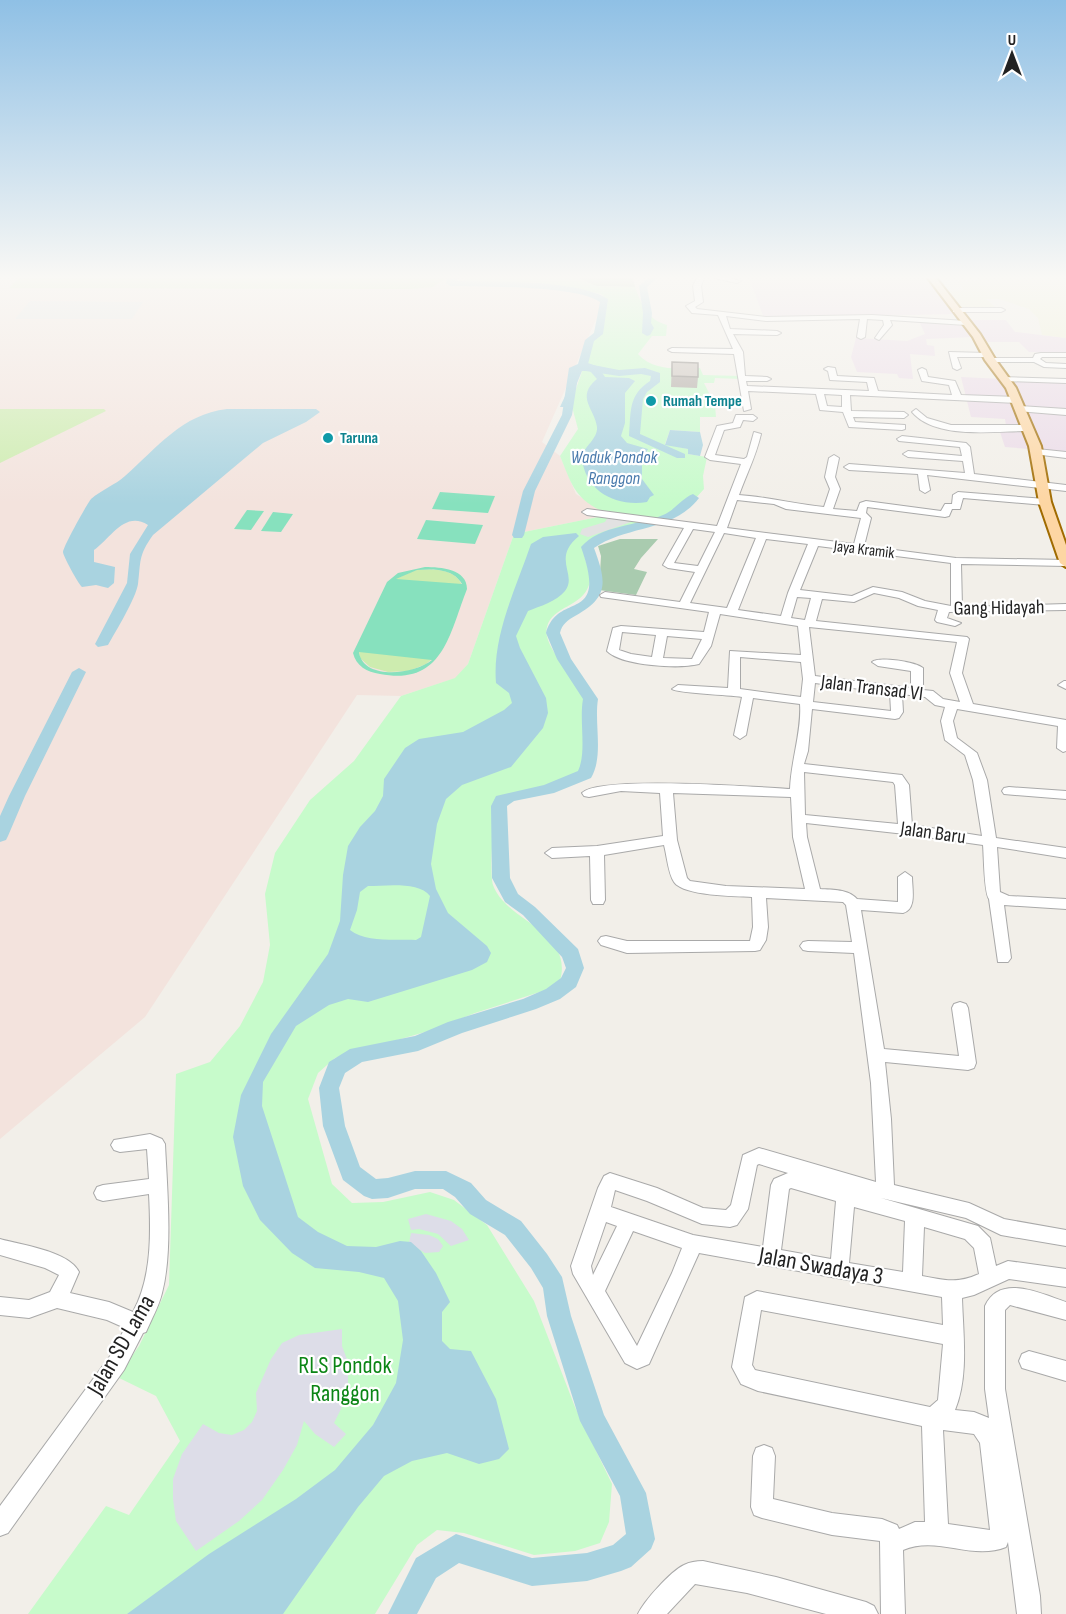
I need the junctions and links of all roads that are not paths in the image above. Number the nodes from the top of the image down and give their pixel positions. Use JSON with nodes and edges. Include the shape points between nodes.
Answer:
{"nodes":[{"id":1,"x":739,"y":353,"type":"edge"},
{"id":2,"x":985,"y":353,"type":"edge"},
{"id":3,"x":1066,"y":356,"type":"edge"},
{"id":4,"x":988,"y":358,"type":"junction"},
{"id":5,"x":1036,"y":360,"type":"junction"},
{"id":6,"x":1066,"y":366,"type":"edge"},
{"id":7,"x":957,"y":368,"type":"dead end"},
{"id":8,"x":828,"y":369,"type":"dead end"},
{"id":9,"x":922,"y":370,"type":"dead end"},
{"id":10,"x":742,"y":378,"type":"junction"},
{"id":11,"x":767,"y":379,"type":"dead end"},
{"id":12,"x":1005,"y":379,"type":"junction"},
{"id":13,"x":1066,"y":381,"type":"edge"},
{"id":14,"x":744,"y":388,"type":"junction"},
{"id":15,"x":820,"y":393,"type":"junction"},
{"id":16,"x":846,"y":393,"type":"junction"},
{"id":17,"x":874,"y":393,"type":"junction"},
{"id":18,"x":957,"y":396,"type":"junction"},
{"id":19,"x":1018,"y":404,"type":"junction"},
{"id":20,"x":747,"y":409,"type":"dead end"},
{"id":21,"x":847,"y":412,"type":"junction"},
{"id":22,"x":916,"y":412,"type":"dead end"},
{"id":23,"x":1066,"y":412,"type":"edge"},
{"id":24,"x":904,"y":415,"type":"dead end"},
{"id":25,"x":753,"y":418,"type":"dead end"},
{"id":26,"x":902,"y":427,"type":"dead end"},
{"id":27,"x":1028,"y":428,"type":"junction"},
{"id":28,"x":757,"y":434,"type":"dead end"},
{"id":29,"x":902,"y":439,"type":"dead end"},
{"id":30,"x":1037,"y":452,"type":"junction"},
{"id":31,"x":908,"y":454,"type":"dead end"},
{"id":32,"x":1066,"y":455,"type":"edge"},
{"id":33,"x":834,"y":458,"type":"dead end"},
{"id":34,"x":967,"y":459,"type":"junction"},
{"id":35,"x":746,"y":462,"type":"junction"},
{"id":36,"x":849,"y":467,"type":"dead end"},
{"id":37,"x":922,"y":471,"type":"junction"},
{"id":38,"x":972,"y":476,"type":"junction"},
{"id":39,"x":1042,"y":486,"type":"junction"},
{"id":40,"x":1066,"y":488,"type":"edge"},
{"id":41,"x":974,"y":489,"type":"dead end"},
{"id":42,"x":925,"y":490,"type":"dead end"},
{"id":43,"x":733,"y":497,"type":"junction"},
{"id":44,"x":1045,"y":502,"type":"junction"},
{"id":45,"x":828,"y":510,"type":"junction"},
{"id":46,"x":586,"y":512,"type":"dead end"},
{"id":47,"x":861,"y":514,"type":"junction"},
{"id":48,"x":690,"y":526,"type":"junction"},
{"id":49,"x":721,"y":531,"type":"junction"},
{"id":50,"x":762,"y":536,"type":"junction"},
{"id":51,"x":814,"y":543,"type":"junction"},
{"id":52,"x":858,"y":549,"type":"junction"},
{"id":53,"x":956,"y":561,"type":"junction"},
{"id":54,"x":1066,"y":563,"type":"edge"},
{"id":55,"x":700,"y":570,"type":"junction"},
{"id":56,"x":793,"y":593,"type":"junction"},
{"id":57,"x":605,"y":596,"type":"dead end"},
{"id":58,"x":817,"y":596,"type":"junction"},
{"id":59,"x":684,"y":605,"type":"junction"},
{"id":60,"x":1066,"y":607,"type":"edge"},
{"id":61,"x":944,"y":608,"type":"junction"},
{"id":62,"x":715,"y":610,"type":"junction"},
{"id":63,"x":957,"y":610,"type":"junction"},
{"id":64,"x":731,"y":612,"type":"junction"},
{"id":65,"x":785,"y":620,"type":"junction"},
{"id":66,"x":807,"y":623,"type":"junction"},
{"id":67,"x":955,"y":623,"type":"dead end"},
{"id":68,"x":662,"y":632,"type":"junction"},
{"id":69,"x":708,"y":636,"type":"junction"},
{"id":70,"x":808,"y":658,"type":"junction"},
{"id":71,"x":657,"y":660,"type":"junction"},
{"id":72,"x":878,"y":662,"type":"dead end"},
{"id":73,"x":809,"y":680,"type":"junction"},
{"id":74,"x":678,"y":688,"type":"dead end"},
{"id":75,"x":896,"y":691,"type":"junction"},
{"id":76,"x":734,"y":692,"type":"junction"},
{"id":77,"x":917,"y":693,"type":"junction"},
{"id":78,"x":748,"y":695,"type":"junction"},
{"id":79,"x":806,"y":703,"type":"junction"},
{"id":80,"x":952,"y":705,"type":"junction"},
{"id":81,"x":968,"y":708,"type":"junction"},
{"id":82,"x":1065,"y":724,"type":"edge"},
{"id":83,"x":740,"y":735,"type":"dead end"},
{"id":84,"x":1063,"y":748,"type":"dead end"},
{"id":85,"x":797,"y":767,"type":"junction"},
{"id":86,"x":666,"y":787,"type":"junction"},
{"id":87,"x":1009,"y":791,"type":"dead end"},
{"id":88,"x":589,"y":793,"type":"dead end"},
{"id":89,"x":797,"y":793,"type":"junction"},
{"id":90,"x":1066,"y":795,"type":"edge"},
{"id":91,"x":798,"y":819,"type":"junction"},
{"id":92,"x":905,"y":829,"type":"junction"},
{"id":93,"x":670,"y":840,"type":"junction"},
{"id":94,"x":989,"y":841,"type":"junction"},
{"id":95,"x":597,"y":851,"type":"junction"},
{"id":96,"x":552,"y":853,"type":"dead end"},
{"id":97,"x":1066,"y":853,"type":"edge"},
{"id":98,"x":905,"y":877,"type":"dead end"},
{"id":99,"x":758,"y":891,"type":"junction"},
{"id":100,"x":813,"y":892,"type":"junction"},
{"id":101,"x":996,"y":898,"type":"junction"},
{"id":102,"x":598,"y":900,"type":"dead end"},
{"id":103,"x":853,"y":904,"type":"junction"},
{"id":104,"x":1066,"y":904,"type":"edge"},
{"id":105,"x":606,"y":941,"type":"dead end"},
{"id":106,"x":808,"y":946,"type":"dead end"},
{"id":107,"x":861,"y":948,"type":"junction"},
{"id":108,"x":1003,"y":958,"type":"dead end"},
{"id":109,"x":960,"y":1008,"type":"dead end"},
{"id":110,"x":878,"y":1054,"type":"junction"},
{"id":111,"x":120,"y":1145,"type":"dead end"},
{"id":112,"x":158,"y":1185,"type":"junction"},
{"id":113,"x":885,"y":1191,"type":"junction"},
{"id":114,"x":103,"y":1193,"type":"dead end"},
{"id":115,"x":846,"y":1195,"type":"junction"},
{"id":116,"x":600,"y":1212,"type":"junction"},
{"id":117,"x":915,"y":1215,"type":"junction"},
{"id":118,"x":628,"y":1222,"type":"junction"},
{"id":119,"x":1066,"y":1238,"type":"edge"},
{"id":120,"x":693,"y":1243,"type":"junction"},
{"id":121,"x":0,"y":1247,"type":"edge"},
{"id":122,"x":771,"y":1256,"type":"junction"},
{"id":123,"x":839,"y":1270,"type":"junction"},
{"id":124,"x":989,"y":1278,"type":"junction"},
{"id":125,"x":1066,"y":1278,"type":"edge"},
{"id":126,"x":912,"y":1282,"type":"junction"},
{"id":127,"x":952,"y":1290,"type":"junction"},
{"id":128,"x":595,"y":1292,"type":"junction"},
{"id":129,"x":57,"y":1299,"type":"junction"},
{"id":130,"x":0,"y":1306,"type":"edge"},
{"id":131,"x":1066,"y":1311,"type":"edge"},
{"id":132,"x":138,"y":1325,"type":"junction"},
{"id":133,"x":952,"y":1336,"type":"junction"},
{"id":134,"x":1029,"y":1361,"type":"dead end"},
{"id":135,"x":1066,"y":1371,"type":"edge"},
{"id":136,"x":932,"y":1418,"type":"junction"},
{"id":137,"x":764,"y":1456,"type":"dead end"},
{"id":138,"x":0,"y":1525,"type":"edge"},
{"id":139,"x":937,"y":1534,"type":"junction"},
{"id":140,"x":893,"y":1544,"type":"junction"},
{"id":141,"x":650,"y":1614,"type":"edge"},
{"id":142,"x":866,"y":1614,"type":"edge"},
{"id":143,"x":893,"y":1614,"type":"edge"},
{"id":144,"x":1029,"y":1614,"type":"edge"}],
"edges":[{"from":1,"to":10,"type":"street"},
{"from":2,"to":4,"type":"main road"},
{"from":3,"to":5,"type":"street","via":[[1038,356]]},
{"from":4,"to":5,"type":"street"},
{"from":4,"to":7,"type":"street","via":[[952,354]]},
{"from":4,"to":12,"type":"main road"},
{"from":5,"to":6,"type":"street","via":[[1047,366]]},
{"from":8,"to":17,"type":"street","via":[[832,370],[833,378],[872,380]]},
{"from":9,"to":18,"type":"street","via":[[925,379],[952,383]]},
{"from":10,"to":11,"type":"street"},
{"from":10,"to":14,"type":"street"},
{"from":12,"to":13,"type":"street"},
{"from":12,"to":19,"type":"main road"},
{"from":14,"to":15,"type":"street"},
{"from":14,"to":20,"type":"street"},
{"from":15,"to":16,"type":"street"},
{"from":15,"to":21,"type":"street","via":[[821,408]]},
{"from":16,"to":17,"type":"street"},
{"from":16,"to":21,"type":"street"},
{"from":17,"to":18,"type":"street"},
{"from":18,"to":19,"type":"street"},
{"from":19,"to":23,"type":"street"},
{"from":19,"to":27,"type":"main road"},
{"from":21,"to":24,"type":"street"},
{"from":21,"to":26,"type":"street","via":[[853,426]]},
{"from":22,"to":27,"type":"street","via":[[933,424]]},
{"from":25,"to":35,"type":"street","via":[[739,417],[737,425],[720,428],[710,457]]},
{"from":27,"to":30,"type":"main road"},
{"from":28,"to":35,"type":"street","via":[[751,458]]},
{"from":29,"to":34,"type":"street","via":[[961,444]]},
{"from":30,"to":32,"type":"street"},
{"from":30,"to":39,"type":"main road"},
{"from":31,"to":34,"type":"street"},
{"from":33,"to":45,"type":"street","via":[[830,477],[835,489]]},
{"from":34,"to":38,"type":"street"},
{"from":35,"to":43,"type":"street"},
{"from":36,"to":37,"type":"street"},
{"from":37,"to":38,"type":"street"},
{"from":37,"to":42,"type":"street"},
{"from":38,"to":39,"type":"street"},
{"from":38,"to":41,"type":"street"},
{"from":39,"to":40,"type":"street"},
{"from":39,"to":44,"type":"main road"},
{"from":43,"to":45,"type":"street"},
{"from":43,"to":49,"type":"street"},
{"from":44,"to":47,"type":"street","via":[[958,495],[957,507],[948,506],[945,513],[866,504]]},
{"from":44,"to":54,"type":"main road"},
{"from":45,"to":47,"type":"street"},
{"from":46,"to":48,"type":"street","name":"Jaya Kramik"},
{"from":47,"to":52,"type":"street","via":[[866,518]]},
{"from":48,"to":49,"type":"street","name":"Jaya Kramik"},
{"from":48,"to":55,"type":"street","via":[[668,565]]},
{"from":49,"to":50,"type":"street","name":"Jaya Kramik"},
{"from":49,"to":55,"type":"street"},
{"from":50,"to":51,"type":"street","name":"Jaya Kramik"},
{"from":50,"to":64,"type":"street"},
{"from":51,"to":52,"type":"street","name":"Jaya Kramik"},
{"from":51,"to":56,"type":"street"},
{"from":52,"to":53,"type":"street","name":"Jaya Kramik"},
{"from":53,"to":54,"type":"street","name":"Jaya Kramik"},
{"from":53,"to":63,"type":"street"},
{"from":55,"to":59,"type":"street"},
{"from":56,"to":58,"type":"street","name":"Gang Hidayah"},
{"from":56,"to":65,"type":"street"},
{"from":57,"to":59,"type":"street"},
{"from":58,"to":61,"type":"street","name":"Gang Hidayah","via":[[854,599],[873,590]]},
{"from":58,"to":66,"type":"street"},
{"from":59,"to":62,"type":"street"},
{"from":60,"to":63,"type":"street","name":"Gang Hidayah"},
{"from":61,"to":63,"type":"street","name":"Gang Hidayah"},
{"from":61,"to":67,"type":"street","via":[[941,620]]},
{"from":62,"to":64,"type":"street"},
{"from":62,"to":69,"type":"street"},
{"from":64,"to":65,"type":"street"},
{"from":65,"to":66,"type":"street"},
{"from":66,"to":70,"type":"street"},
{"from":66,"to":81,"type":"street","via":[[963,639],[956,673]]},
{"from":68,"to":69,"type":"street"},
{"from":68,"to":71,"type":"street"},
{"from":68,"to":71,"type":"street","via":[[617,630],[613,651]]},
{"from":69,"to":71,"type":"street","via":[[698,661]]},
{"from":70,"to":73,"type":"street"},
{"from":70,"to":76,"type":"street","via":[[734,653]]},
{"from":72,"to":77,"type":"street","via":[[917,668]]},
{"from":73,"to":75,"type":"street","name":"Jalan Transad VI"},
{"from":73,"to":79,"type":"street"},
{"from":74,"to":76,"type":"street"},
{"from":75,"to":77,"type":"street","name":"Jalan Transad VI"},
{"from":75,"to":79,"type":"street","via":[[895,715]]},
{"from":76,"to":78,"type":"street"},
{"from":77,"to":80,"type":"street","name":"Jalan Transad VI","via":[[933,695],[939,702]]},
{"from":78,"to":79,"type":"street"},
{"from":78,"to":83,"type":"street"},
{"from":79,"to":85,"type":"street"},
{"from":80,"to":81,"type":"street","name":"Jalan Transad VI"},
{"from":80,"to":94,"type":"street","via":[[947,721],[951,740],[971,753],[980,780]]},
{"from":81,"to":82,"type":"street","name":"Jalan Transad VI"},
{"from":82,"to":84,"type":"street"},
{"from":85,"to":89,"type":"street"},
{"from":85,"to":92,"type":"street","via":[[897,778],[903,785]]},
{"from":86,"to":88,"type":"street","via":[[621,787]]},
{"from":86,"to":89,"type":"street"},
{"from":86,"to":93,"type":"street"},
{"from":87,"to":90,"type":"street"},
{"from":89,"to":91,"type":"street"},
{"from":91,"to":92,"type":"street","name":"Jalan Baru"},
{"from":91,"to":100,"type":"street"},
{"from":92,"to":94,"type":"street","name":"Jalan Baru"},
{"from":93,"to":95,"type":"street"},
{"from":93,"to":99,"type":"street","via":[[683,884]]},
{"from":94,"to":97,"type":"street","name":"Jalan Baru"},
{"from":94,"to":101,"type":"street"},
{"from":95,"to":96,"type":"street"},
{"from":95,"to":102,"type":"street"},
{"from":98,"to":103,"type":"street","via":[[903,908]]},
{"from":99,"to":100,"type":"street"},
{"from":99,"to":105,"type":"street","via":[[759,941],[755,946],[627,947]]},
{"from":100,"to":103,"type":"street","via":[[847,897]]},
{"from":101,"to":104,"type":"street"},
{"from":101,"to":108,"type":"street"},
{"from":103,"to":107,"type":"street"},
{"from":106,"to":107,"type":"street"},
{"from":107,"to":110,"type":"street"},
{"from":109,"to":110,"type":"street","via":[[968,1063]]},
{"from":110,"to":113,"type":"street","via":[[885,1132]]},
{"from":111,"to":112,"type":"street","name":"Jalan SD Lama","via":[[150,1141],[156,1144]]},
{"from":112,"to":114,"type":"street"},
{"from":112,"to":132,"type":"street","name":"Jalan SD Lama","via":[[156,1278]]},
{"from":113,"to":116,"type":"street","via":[[759,1156],[749,1160],[739,1209],[730,1219],[702,1216],[651,1194],[609,1185]]},
{"from":113,"to":119,"type":"street","via":[[969,1211],[1001,1227]]},
{"from":115,"to":117,"type":"street"},
{"from":115,"to":122,"type":"street","via":[[784,1181],[776,1205]]},
{"from":115,"to":123,"type":"street"},
{"from":116,"to":118,"type":"street","name":"Jalan Swadaya 3"},
{"from":116,"to":128,"type":"street","via":[[581,1266],[584,1281]]},
{"from":117,"to":124,"type":"street","via":[[975,1234],[983,1244]]},
{"from":117,"to":126,"type":"street"},
{"from":118,"to":120,"type":"street","name":"Jalan Swadaya 3"},
{"from":118,"to":128,"type":"street"},
{"from":120,"to":122,"type":"street","name":"Jalan Swadaya 3"},
{"from":120,"to":128,"type":"street","via":[[642,1357],[632,1356]]},
{"from":121,"to":129,"type":"street","via":[[40,1258],[69,1272]]},
{"from":122,"to":123,"type":"street","name":"Jalan Swadaya 3"},
{"from":123,"to":126,"type":"street","name":"Jalan Swadaya 3"},
{"from":124,"to":125,"type":"street","name":"Jalan Swadaya 3","via":[[1008,1270]]},
{"from":124,"to":127,"type":"street","name":"Jalan Swadaya 3","via":[[967,1289]]},
{"from":126,"to":127,"type":"street","name":"Jalan Swadaya 3"},
{"from":127,"to":133,"type":"street"},
{"from":129,"to":130,"type":"street","via":[[29,1309]]},
{"from":129,"to":132,"type":"street","via":[[109,1311]]},
{"from":131,"to":144,"type":"street","via":[[1007,1296],[995,1306],[995,1389]]},
{"from":132,"to":138,"type":"street","name":"Jalan SD Lama","via":[[117,1363]]},
{"from":133,"to":136,"type":"street","via":[[950,1396],[945,1407]]},
{"from":133,"to":136,"type":"street","via":[[760,1300],[752,1303],[742,1367],[748,1377]]},
{"from":134,"to":135,"type":"street"},
{"from":136,"to":139,"type":"street"},
{"from":136,"to":139,"type":"street","via":[[974,1423],[987,1432],[1001,1531],[998,1539],[989,1541]]},
{"from":137,"to":140,"type":"street","via":[[762,1507],[832,1524],[882,1530],[889,1533]]},
{"from":139,"to":140,"type":"street","via":[[915,1533]]},
{"from":140,"to":143,"type":"street"},
{"from":141,"to":142,"type":"street","via":[[685,1578],[698,1572]]}]}
